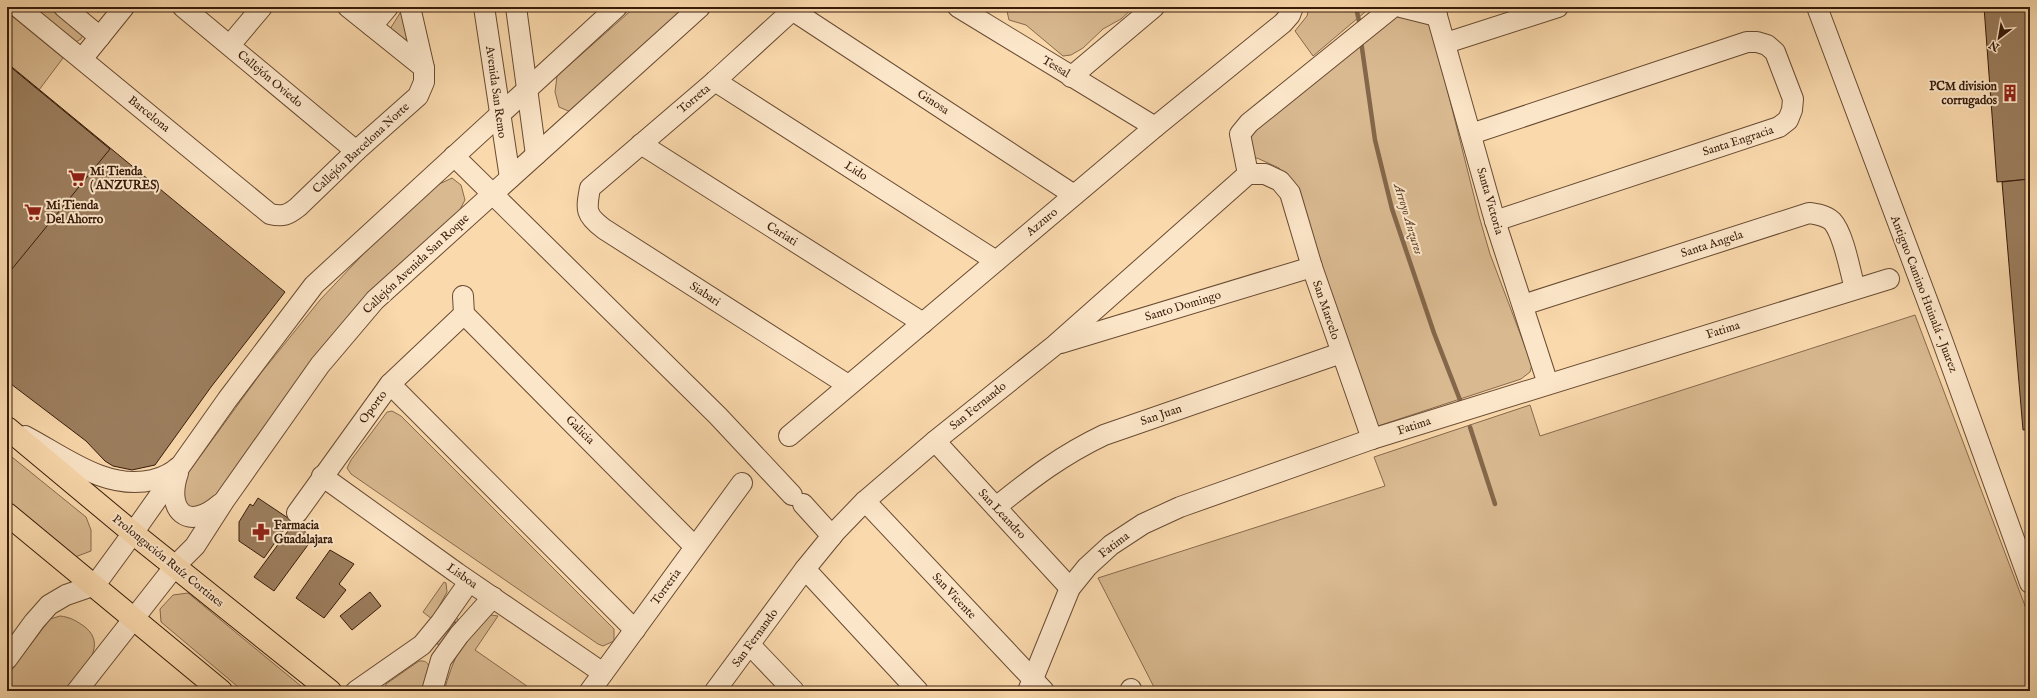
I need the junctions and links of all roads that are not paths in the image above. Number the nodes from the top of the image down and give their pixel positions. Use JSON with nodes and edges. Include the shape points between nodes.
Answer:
{"nodes":[{"id":1,"x":18,"y":7,"type":"edge"},
{"id":2,"x":64,"y":7,"type":"edge"},
{"id":3,"x":124,"y":7,"type":"edge"},
{"id":4,"x":184,"y":7,"type":"edge"},
{"id":5,"x":262,"y":7,"type":"edge"},
{"id":6,"x":348,"y":7,"type":"edge"},
{"id":7,"x":388,"y":7,"type":"edge"},
{"id":8,"x":410,"y":7,"type":"edge"},
{"id":9,"x":484,"y":7,"type":"edge"},
{"id":10,"x":516,"y":7,"type":"edge"},
{"id":11,"x":617,"y":7,"type":"edge"},
{"id":12,"x":700,"y":7,"type":"edge"},
{"id":13,"x":958,"y":7,"type":"edge"},
{"id":14,"x":1154,"y":7,"type":"edge"},
{"id":15,"x":1293,"y":7,"type":"edge"},
{"id":16,"x":1393,"y":7,"type":"edge"},
{"id":17,"x":1401,"y":7,"type":"edge"},
{"id":18,"x":1558,"y":7,"type":"edge"},
{"id":19,"x":1816,"y":7,"type":"edge"},
{"id":20,"x":794,"y":9,"type":"edge"},
{"id":21,"x":1440,"y":12,"type":"edge"},
{"id":22,"x":983,"y":14,"type":"edge"},
{"id":23,"x":372,"y":26,"type":"junction"},
{"id":24,"x":100,"y":37,"type":"junction"},
{"id":25,"x":1446,"y":43,"type":"junction"},
{"id":26,"x":230,"y":45,"type":"junction"},
{"id":27,"x":82,"y":59,"type":"junction"},
{"id":28,"x":424,"y":68,"type":"junction"},
{"id":29,"x":1071,"y":76,"type":"junction"},
{"id":30,"x":715,"y":81,"type":"junction"},
{"id":31,"x":527,"y":88,"type":"junction"},
{"id":32,"x":499,"y":114,"type":"junction"},
{"id":33,"x":1154,"y":128,"type":"junction"},
{"id":34,"x":1471,"y":134,"type":"junction"},
{"id":35,"x":641,"y":144,"type":"junction"},
{"id":36,"x":356,"y":151,"type":"junction"},
{"id":37,"x":536,"y":155,"type":"junction"},
{"id":38,"x":454,"y":156,"type":"junction"},
{"id":39,"x":1248,"y":174,"type":"junction"},
{"id":40,"x":510,"y":178,"type":"junction"},
{"id":41,"x":590,"y":188,"type":"joint"},
{"id":42,"x":492,"y":193,"type":"junction"},
{"id":43,"x":1074,"y":194,"type":"junction"},
{"id":44,"x":282,"y":217,"type":"joint"},
{"id":45,"x":1494,"y":221,"type":"junction"},
{"id":46,"x":996,"y":261,"type":"junction"},
{"id":47,"x":1312,"y":267,"type":"junction"},
{"id":48,"x":1888,"y":279,"type":"dead end"},
{"id":49,"x":1855,"y":289,"type":"junction"},
{"id":50,"x":463,"y":305,"type":"joint"},
{"id":51,"x":1523,"y":305,"type":"junction"},
{"id":52,"x":923,"y":323,"type":"junction"},
{"id":53,"x":1054,"y":344,"type":"junction"},
{"id":54,"x":1341,"y":353,"type":"junction"},
{"id":55,"x":390,"y":384,"type":"junction"},
{"id":56,"x":1548,"y":384,"type":"junction"},
{"id":57,"x":848,"y":385,"type":"junction"},
{"id":58,"x":7,"y":427,"type":"edge"},
{"id":59,"x":789,"y":436,"type":"dead end"},
{"id":60,"x":1372,"y":440,"type":"junction"},
{"id":61,"x":935,"y":441,"type":"junction"},
{"id":62,"x":180,"y":465,"type":"junction"},
{"id":63,"x":322,"y":476,"type":"junction"},
{"id":64,"x":742,"y":482,"type":"dead end"},
{"id":65,"x":865,"y":500,"type":"junction"},
{"id":66,"x":224,"y":501,"type":"junction"},
{"id":67,"x":996,"y":507,"type":"junction"},
{"id":68,"x":297,"y":513,"type":"dead end"},
{"id":69,"x":7,"y":514,"type":"edge"},
{"id":70,"x":133,"y":533,"type":"junction"},
{"id":71,"x":832,"y":536,"type":"junction"},
{"id":72,"x":696,"y":547,"type":"junction"},
{"id":73,"x":175,"y":566,"type":"junction"},
{"id":74,"x":805,"y":569,"type":"junction"},
{"id":75,"x":469,"y":582,"type":"junction"},
{"id":76,"x":2030,"y":583,"type":"edge"},
{"id":77,"x":94,"y":585,"type":"junction"},
{"id":78,"x":1070,"y":588,"type":"junction"},
{"id":79,"x":493,"y":598,"type":"junction"},
{"id":80,"x":133,"y":618,"type":"junction"},
{"id":81,"x":635,"y":630,"type":"junction"},
{"id":82,"x":422,"y":645,"type":"junction"},
{"id":83,"x":750,"y":645,"type":"junction"},
{"id":84,"x":7,"y":658,"type":"edge"},
{"id":85,"x":441,"y":660,"type":"junction"},
{"id":86,"x":603,"y":673,"type":"junction"},
{"id":87,"x":1035,"y":687,"type":"edge"},
{"id":88,"x":77,"y":691,"type":"edge"},
{"id":89,"x":221,"y":691,"type":"edge"},
{"id":90,"x":330,"y":691,"type":"edge"},
{"id":91,"x":356,"y":691,"type":"edge"},
{"id":92,"x":432,"y":691,"type":"edge"},
{"id":93,"x":590,"y":691,"type":"edge"},
{"id":94,"x":715,"y":691,"type":"edge"},
{"id":95,"x":794,"y":691,"type":"edge"},
{"id":96,"x":918,"y":691,"type":"edge"}],
"edges":[{"from":1,"to":27,"type":"street","name":"Barcelona"},
{"from":2,"to":24,"type":"street"},
{"from":3,"to":24,"type":"street"},
{"from":4,"to":26,"type":"street","name":"Callejón Oviedo"},
{"from":5,"to":26,"type":"street"},
{"from":6,"to":23,"type":"street"},
{"from":7,"to":23,"type":"street"},
{"from":8,"to":28,"type":"street","name":"Callejón Barcelona Norte"},
{"from":9,"to":32,"type":"street","name":"Avenida San Remo"},
{"from":10,"to":31,"type":"street"},
{"from":11,"to":31,"type":"street"},
{"from":12,"to":37,"type":"street","name":"Callejón Avenida San Roque"},
{"from":13,"to":22,"type":"street","name":"Tessal"},
{"from":14,"to":29,"type":"street"},
{"from":15,"to":33,"type":"street","name":"Azzuro","via":[[1283,23]]},
{"from":16,"to":39,"type":"street","via":[[1249,123],[1240,134]]},
{"from":17,"to":21,"type":"street"},
{"from":18,"to":25,"type":"street"},
{"from":19,"to":76,"type":"street","name":"Antiguo Camino Huinalá - Juarez","via":[[1941,337]]},
{"from":20,"to":30,"type":"street","name":"Torreta"},
{"from":20,"to":43,"type":"street","name":"Ginosa"},
{"from":21,"to":25,"type":"street","name":"Santa Victoria"},
{"from":22,"to":29,"type":"street","name":"Tessal"},
{"from":23,"to":28,"type":"street"},
{"from":24,"to":27,"type":"street"},
{"from":25,"to":34,"type":"street","name":"Santa Victoria"},
{"from":26,"to":36,"type":"street","name":"Callejón Oviedo"},
{"from":27,"to":44,"type":"street","name":"Barcelona","via":[[270,214]]},
{"from":28,"to":36,"type":"street","name":"Callejón Barcelona Norte","via":[[424,82],[418,96]]},
{"from":29,"to":33,"type":"street","name":"Tessal"},
{"from":30,"to":35,"type":"street","name":"Torreta"},
{"from":30,"to":46,"type":"street","name":"Lido"},
{"from":31,"to":32,"type":"street"},
{"from":31,"to":37,"type":"street"},
{"from":32,"to":38,"type":"street"},
{"from":32,"to":40,"type":"street","name":"Avenida San Remo"},
{"from":33,"to":43,"type":"street","name":"Azzuro"},
{"from":34,"to":45,"type":"street","name":"Santa Victoria"},
{"from":34,"to":45,"type":"street","name":"Santa Engracia","via":[[1747,42],[1767,45],[1775,52],[1793,99],[1788,120],[1779,127]]},
{"from":35,"to":41,"type":"street","name":"Torreta"},
{"from":35,"to":52,"type":"street","name":"Cariati"},
{"from":36,"to":44,"type":"street","name":"Callejón Barcelona Norte","via":[[298,207],[289,215]]},
{"from":37,"to":40,"type":"street","name":"Callejón Avenida San Roque"},
{"from":38,"to":42,"type":"street"},
{"from":38,"to":62,"type":"street","via":[[314,285]]},
{"from":39,"to":47,"type":"street","name":"San Marcelo","via":[[1265,174],[1280,181],[1290,193]]},
{"from":39,"to":53,"type":"street","name":"San Fernando"},
{"from":40,"to":42,"type":"street","name":"Callejón Avenida San Roque"},
{"from":41,"to":57,"type":"street","name":"Siabari","via":[[588,214],[594,222]]},
{"from":42,"to":66,"type":"street","name":"Callejón Avenida San Roque","via":[[375,300],[320,365]]},
{"from":42,"to":71,"type":"street","via":[[718,416]]},
{"from":43,"to":46,"type":"street","name":"Azzuro"},
{"from":45,"to":51,"type":"street","name":"Santa Victoria"},
{"from":46,"to":52,"type":"street","name":"Azzuro"},
{"from":47,"to":53,"type":"street","name":"Santo Domingo"},
{"from":47,"to":54,"type":"street","name":"San Marcelo"},
{"from":48,"to":49,"type":"street","name":"Fatima"},
{"from":49,"to":51,"type":"street","name":"Santa Angela","via":[[1838,230],[1826,217],[1808,213]]},
{"from":49,"to":56,"type":"street","name":"Fatima"},
{"from":50,"to":55,"type":"street","name":"Oporto"},
{"from":50,"to":72,"type":"street","name":"Galicia"},
{"from":51,"to":56,"type":"street","name":"Santa Victoria"},
{"from":52,"to":57,"type":"street","name":"Azzuro"},
{"from":53,"to":61,"type":"street","name":"San Fernando"},
{"from":54,"to":60,"type":"street","name":"San Marcelo"},
{"from":54,"to":67,"type":"street","name":"San Juan","via":[[1104,435],[1046,467]]},
{"from":55,"to":63,"type":"street","name":"Oporto"},
{"from":55,"to":81,"type":"street"},
{"from":56,"to":60,"type":"street","name":"Fatima"},
{"from":57,"to":59,"type":"street","name":"Azzuro"},
{"from":58,"to":62,"type":"street","via":[[108,479],[136,482],[151,480],[173,472]]},
{"from":58,"to":70,"type":"main road","name":"Prolongación Ruíz Cortines"},
{"from":60,"to":78,"type":"street","name":"Fatima","via":[[1180,506],[1143,524],[1111,545],[1087,567]]},
{"from":61,"to":65,"type":"street","name":"San Fernando"},
{"from":61,"to":67,"type":"street","name":"San Leandro"},
{"from":62,"to":66,"type":"street","via":[[174,497],[176,506],[184,515],[193,517],[207,513]]},
{"from":62,"to":70,"type":"street"},
{"from":63,"to":68,"type":"street","name":"Oporto"},
{"from":63,"to":75,"type":"street","name":"Lisboa"},
{"from":64,"to":72,"type":"street","name":"Torreria"},
{"from":65,"to":71,"type":"street","name":"San Fernando"},
{"from":65,"to":87,"type":"street","name":"San Vicente"},
{"from":66,"to":73,"type":"street","name":"Callejón Avenida San Roque","via":[[195,546]]},
{"from":67,"to":78,"type":"street","name":"San Leandro"},
{"from":69,"to":77,"type":"main road"},
{"from":70,"to":73,"type":"main road","name":"Prolongación Ruíz Cortines"},
{"from":70,"to":77,"type":"street"},
{"from":71,"to":74,"type":"street","name":"San Fernando"},
{"from":72,"to":81,"type":"street","name":"Torreria"},
{"from":73,"to":80,"type":"street","name":"Callejón Avenida San Roque"},
{"from":73,"to":90,"type":"main road","name":"Prolongación Ruíz Cortines"},
{"from":74,"to":83,"type":"street","name":"San Fernando"},
{"from":74,"to":96,"type":"street"},
{"from":75,"to":79,"type":"street","name":"Lisboa"},
{"from":75,"to":82,"type":"street"},
{"from":77,"to":80,"type":"main road"},
{"from":77,"to":84,"type":"street","via":[[66,595],[50,605]]},
{"from":78,"to":87,"type":"street","name":"Fatima"},
{"from":79,"to":85,"type":"street","via":[[458,635]]},
{"from":79,"to":86,"type":"street","name":"Lisboa"},
{"from":80,"to":88,"type":"street","name":"Callejón Avenida San Roque"},
{"from":80,"to":89,"type":"main road"},
{"from":81,"to":86,"type":"street","name":"Torreria"},
{"from":82,"to":85,"type":"street"},
{"from":82,"to":91,"type":"street"},
{"from":83,"to":94,"type":"street","name":"San Fernando"},
{"from":83,"to":95,"type":"street"},
{"from":85,"to":92,"type":"street"},
{"from":86,"to":93,"type":"street","name":"Torreria"}]}
